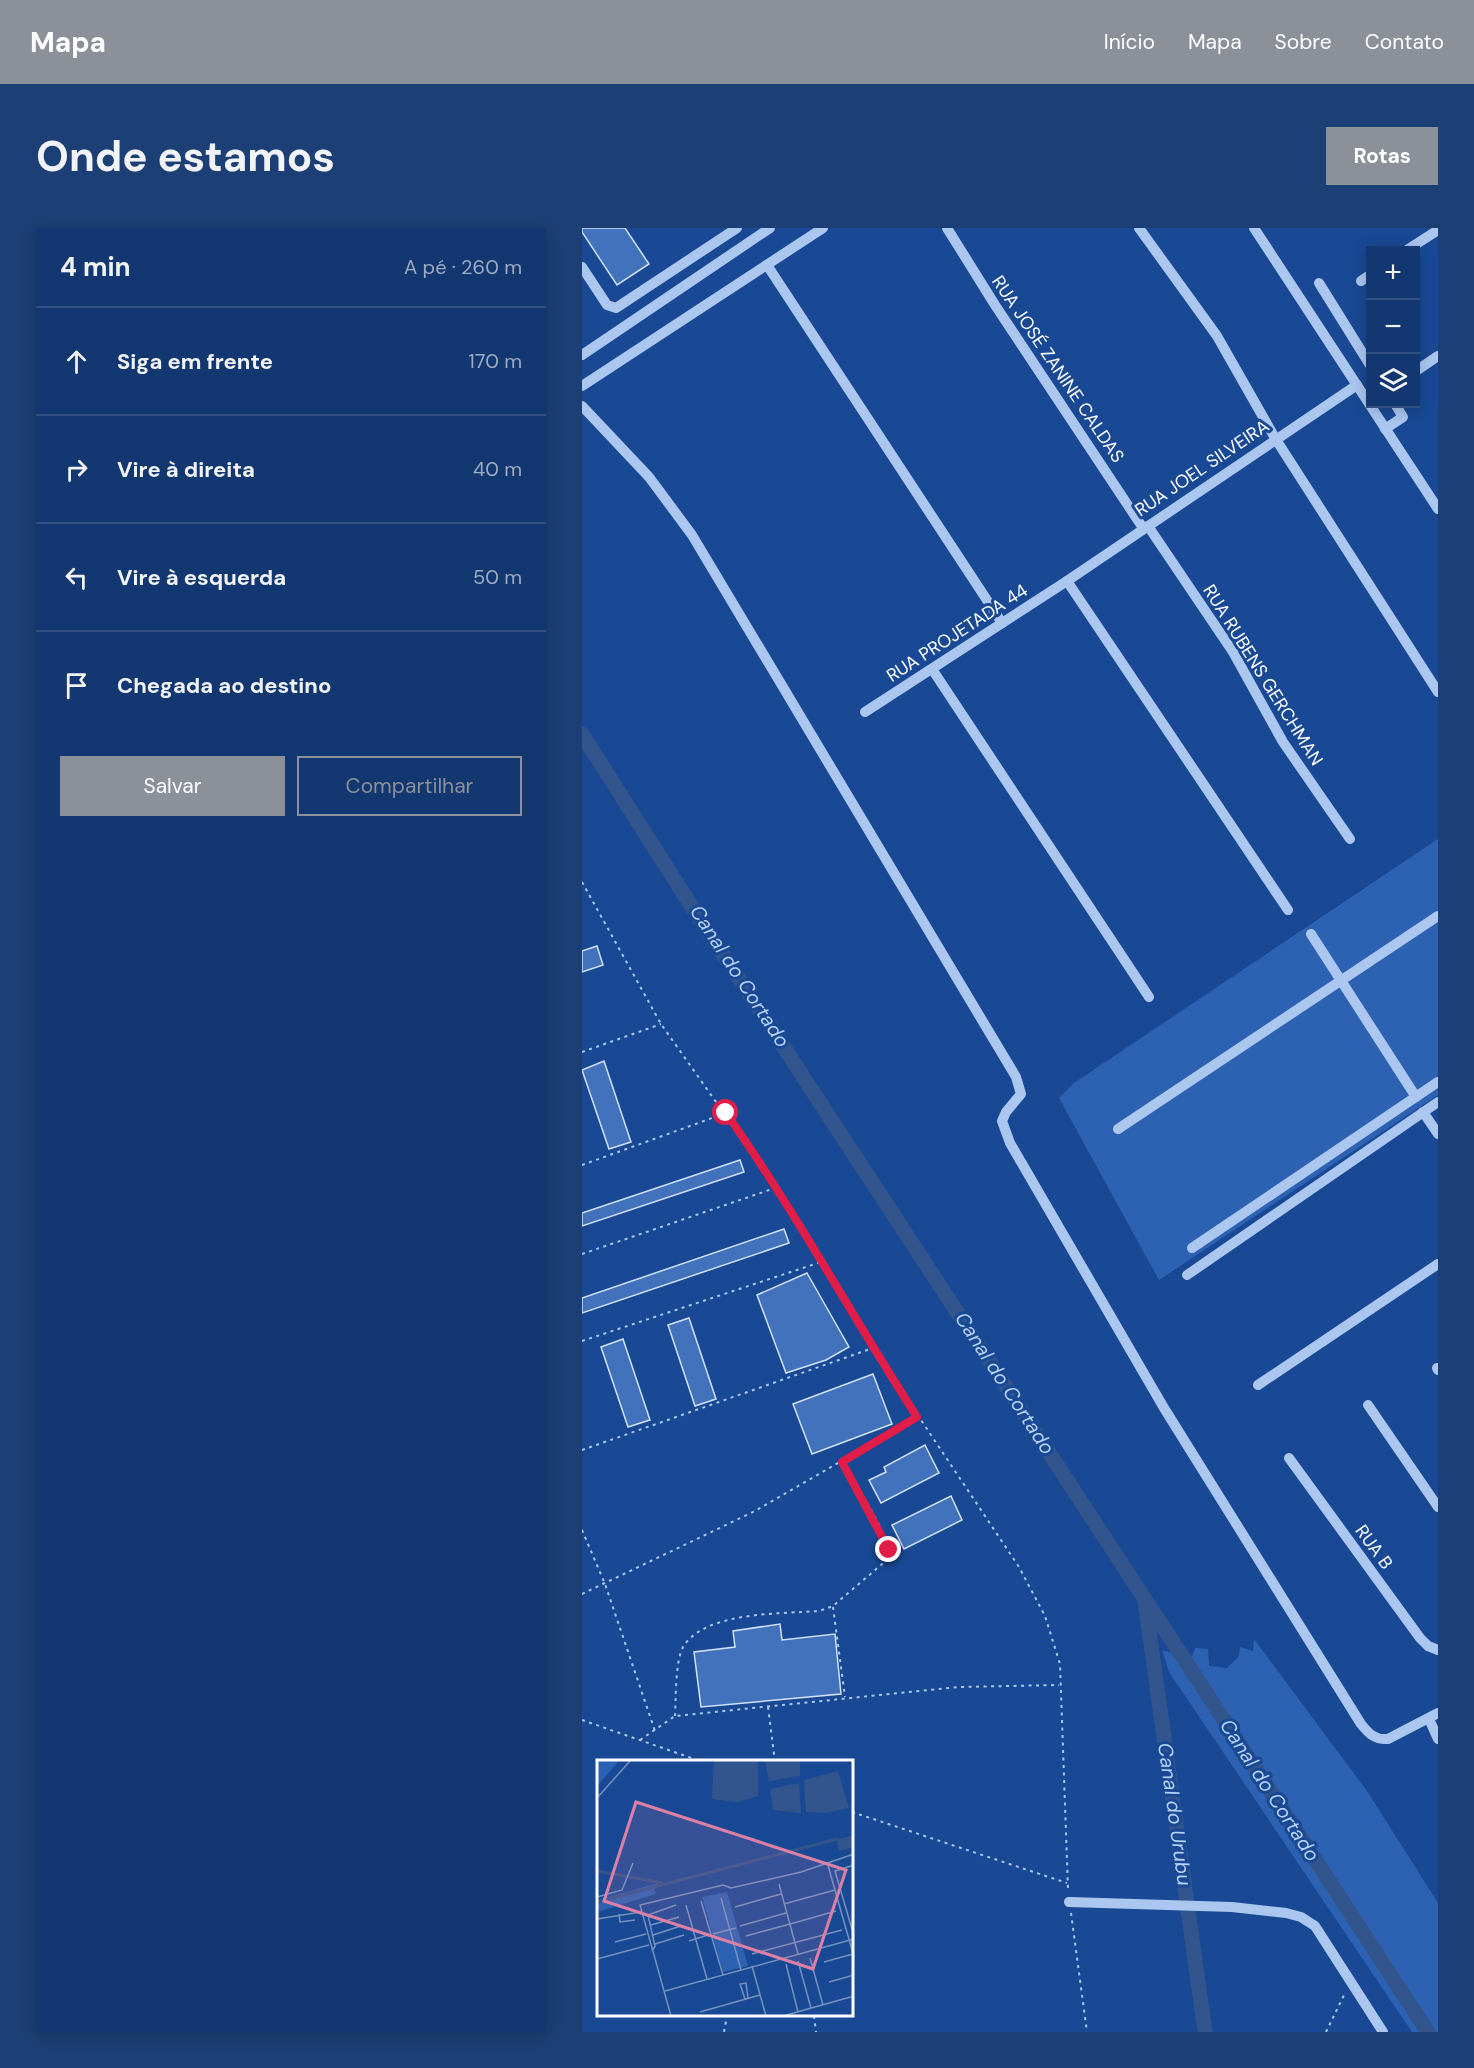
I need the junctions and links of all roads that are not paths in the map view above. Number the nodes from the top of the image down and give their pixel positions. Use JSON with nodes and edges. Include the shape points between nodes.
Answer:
{"nodes":[{"id":1,"x":737,"y":228,"type":"edge"},
{"id":2,"x":770,"y":228,"type":"edge"},
{"id":3,"x":823,"y":228,"type":"edge"},
{"id":4,"x":947,"y":228,"type":"edge"},
{"id":5,"x":1138,"y":228,"type":"edge"},
{"id":6,"x":1254,"y":228,"type":"edge"},
{"id":7,"x":1438,"y":230,"type":"edge"},
{"id":8,"x":1413,"y":246,"type":"edge"},
{"id":9,"x":767,"y":265,"type":"junction"},
{"id":10,"x":582,"y":267,"type":"edge"},
{"id":11,"x":1319,"y":283,"type":"dead end"},
{"id":12,"x":582,"y":355,"type":"edge"},
{"id":13,"x":1438,"y":356,"type":"edge"},
{"id":14,"x":1366,"y":357,"type":"edge"},
{"id":15,"x":1420,"y":368,"type":"edge"},
{"id":16,"x":1357,"y":385,"type":"junction"},
{"id":17,"x":582,"y":386,"type":"edge"},
{"id":18,"x":582,"y":406,"type":"edge"},
{"id":19,"x":1397,"y":408,"type":"edge"},
{"id":20,"x":1385,"y":429,"type":"junction"},
{"id":21,"x":1275,"y":438,"type":"junction"},
{"id":22,"x":1438,"y":509,"type":"edge"},
{"id":23,"x":1146,"y":527,"type":"junction"},
{"id":24,"x":1067,"y":581,"type":"junction"},
{"id":25,"x":1002,"y":623,"type":"junction"},
{"id":26,"x":932,"y":669,"type":"junction"},
{"id":27,"x":1438,"y":692,"type":"edge"},
{"id":28,"x":865,"y":712,"type":"dead end"},
{"id":29,"x":1350,"y":839,"type":"dead end"},
{"id":30,"x":1288,"y":910,"type":"dead end"},
{"id":31,"x":1438,"y":916,"type":"edge"},
{"id":32,"x":1311,"y":934,"type":"dead end"},
{"id":33,"x":1341,"y":979,"type":"junction"},
{"id":34,"x":1149,"y":998,"type":"dead end"},
{"id":35,"x":1438,"y":1082,"type":"edge"},
{"id":36,"x":1416,"y":1096,"type":"junction"},
{"id":37,"x":1438,"y":1102,"type":"edge"},
{"id":38,"x":1423,"y":1112,"type":"junction"},
{"id":39,"x":1118,"y":1129,"type":"dead end"},
{"id":40,"x":1438,"y":1134,"type":"edge"},
{"id":41,"x":1192,"y":1248,"type":"dead end"},
{"id":42,"x":1438,"y":1264,"type":"edge"},
{"id":43,"x":1187,"y":1275,"type":"dead end"},
{"id":44,"x":1258,"y":1385,"type":"dead end"},
{"id":45,"x":1368,"y":1405,"type":"dead end"},
{"id":46,"x":1289,"y":1458,"type":"dead end"},
{"id":47,"x":1438,"y":1507,"type":"edge"},
{"id":48,"x":1438,"y":1650,"type":"edge"},
{"id":49,"x":1434,"y":1716,"type":"edge"},
{"id":50,"x":1438,"y":1739,"type":"edge"},
{"id":51,"x":1069,"y":1902,"type":"road end"},
{"id":52,"x":1383,"y":2032,"type":"edge"}],
"edges":[{"from":1,"to":10,"type":"street","via":[[616,308],[607,305]]},
{"from":2,"to":12,"type":"street"},
{"from":3,"to":9,"type":"street"},
{"from":4,"to":23,"type":"street","name":"RUA JOSÉ ZANINE CALDAS"},
{"from":5,"to":21,"type":"street","via":[[1217,336]]},
{"from":6,"to":16,"type":"street"},
{"from":7,"to":8,"type":"street"},
{"from":9,"to":17,"type":"street"},
{"from":9,"to":25,"type":"street"},
{"from":11,"to":14,"type":"street"},
{"from":13,"to":15,"type":"street"},
{"from":16,"to":20,"type":"street"},
{"from":16,"to":21,"type":"street","name":"RUA JOEL SILVEIRA"},
{"from":18,"to":49,"type":"street","via":[[671,504],[713,568],[1017,1077],[1021,1095],[1002,1121],[1010,1143],[1164,1408],[1361,1724],[1378,1740],[1397,1736]]},
{"from":19,"to":20,"type":"street","via":[[1403,417]]},
{"from":20,"to":22,"type":"street"},
{"from":21,"to":23,"type":"street","name":"RUA JOEL SILVEIRA"},
{"from":21,"to":27,"type":"street"},
{"from":23,"to":24,"type":"street","name":"RUA JOEL SILVEIRA"},
{"from":23,"to":29,"type":"street","name":"RUA RUBENS GERCHMAN","via":[[1233,652],[1283,742]]},
{"from":24,"to":25,"type":"street","name":"RUA PROJETADA 44"},
{"from":24,"to":30,"type":"street"},
{"from":25,"to":26,"type":"street","name":"RUA PROJETADA 44"},
{"from":26,"to":28,"type":"street","name":"RUA PROJETADA 44"},
{"from":26,"to":34,"type":"street"},
{"from":31,"to":33,"type":"street"},
{"from":32,"to":33,"type":"street"},
{"from":33,"to":36,"type":"street"},
{"from":33,"to":39,"type":"street"},
{"from":35,"to":36,"type":"street"},
{"from":36,"to":41,"type":"street"},
{"from":37,"to":38,"type":"street"},
{"from":38,"to":40,"type":"street"},
{"from":38,"to":43,"type":"street"},
{"from":42,"to":44,"type":"street"},
{"from":45,"to":47,"type":"street"},
{"from":46,"to":48,"type":"street","name":"RUA B","via":[[1420,1638]]},
{"from":49,"to":50,"type":"street"},
{"from":51,"to":52,"type":"street","via":[[1232,1907],[1301,1917],[1315,1926]]}]}
